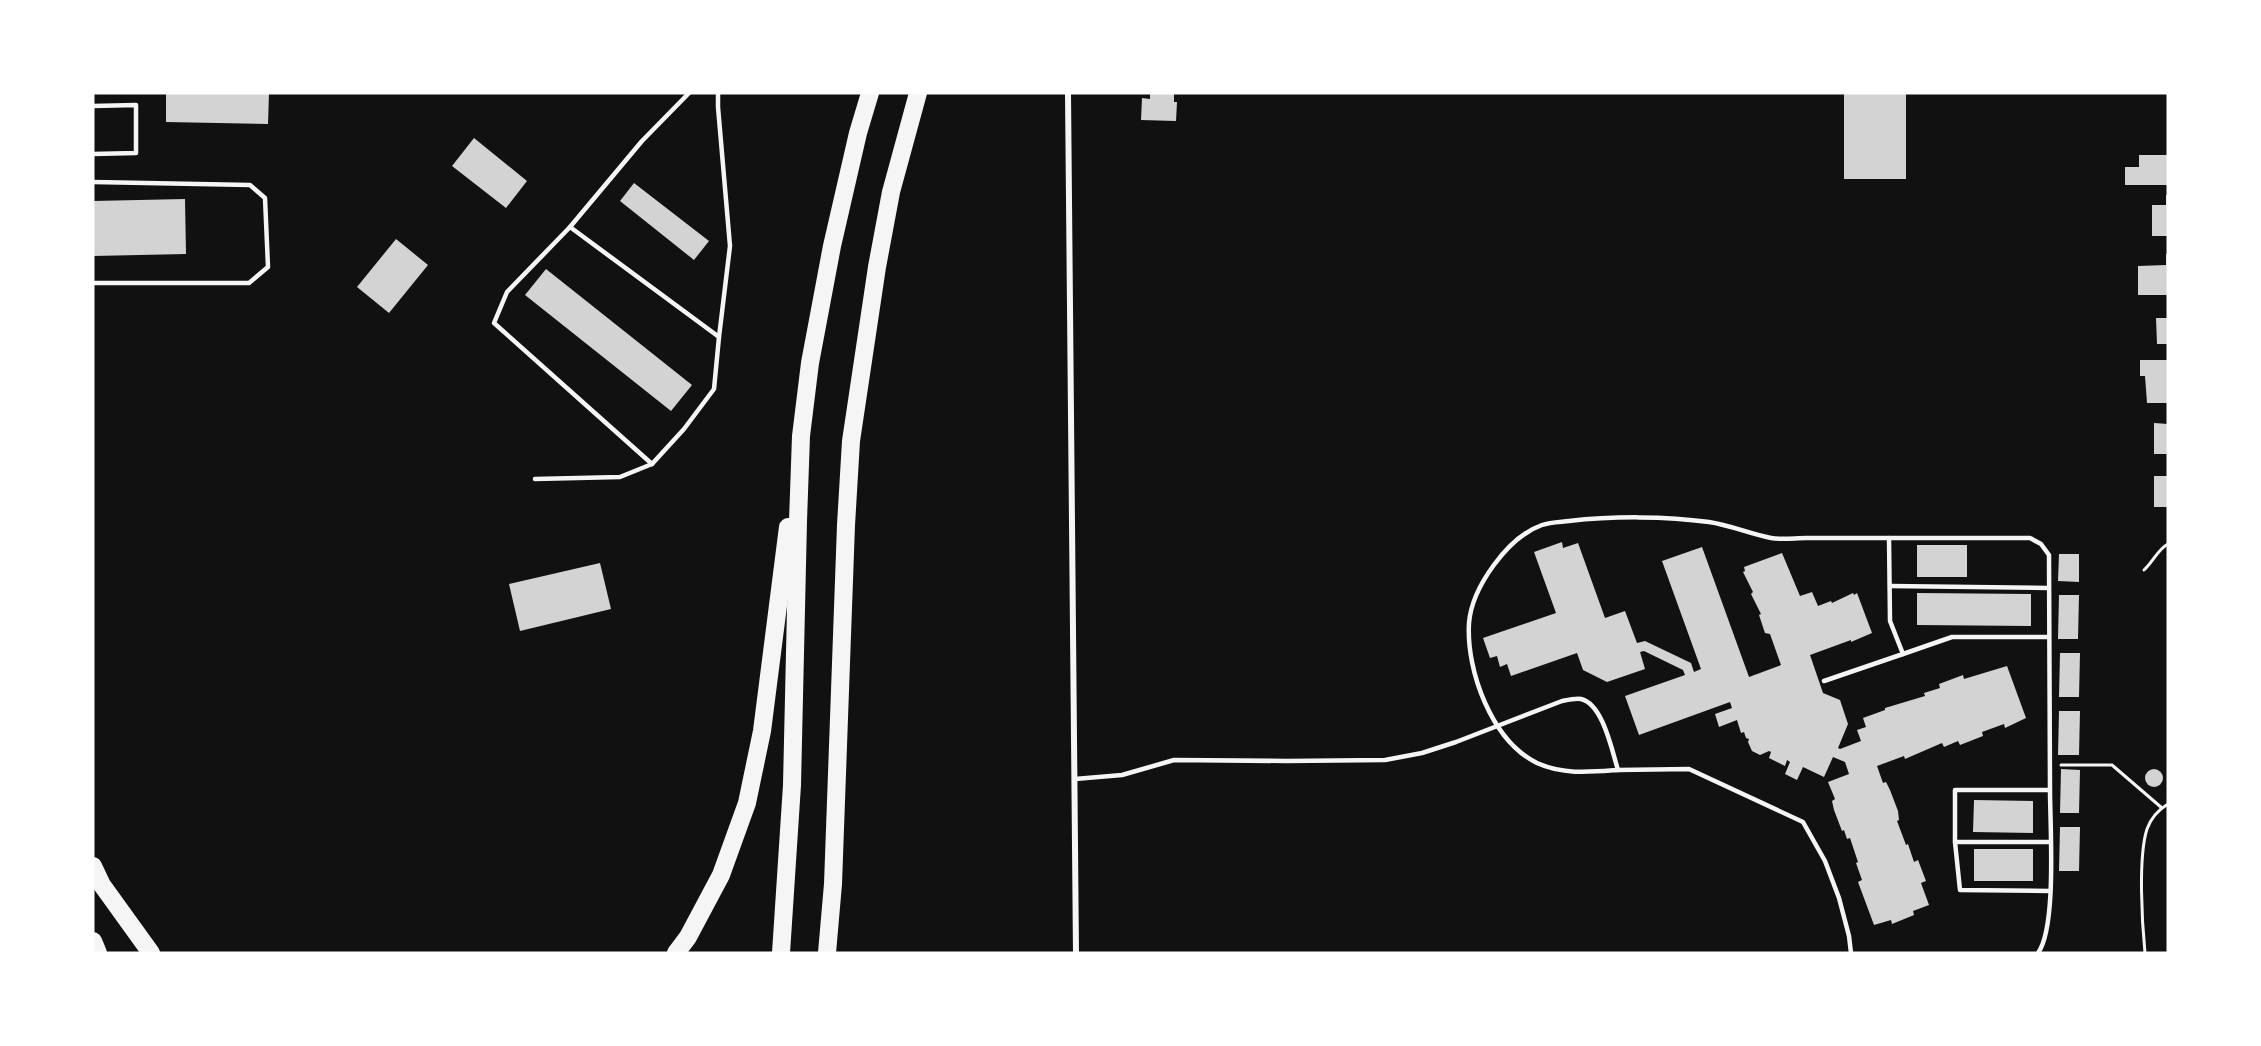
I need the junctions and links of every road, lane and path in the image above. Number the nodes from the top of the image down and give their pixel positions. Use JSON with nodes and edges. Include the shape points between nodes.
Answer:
{"nodes":[{"id":1,"x":690,"y":93,"type":"edge"},
{"id":2,"x":718,"y":93,"type":"edge"},
{"id":3,"x":870,"y":93,"type":"edge"},
{"id":4,"x":918,"y":93,"type":"edge"},
{"id":5,"x":1068,"y":93,"type":"edge"},
{"id":6,"x":93,"y":106,"type":"edge"},
{"id":7,"x":93,"y":154,"type":"edge"},
{"id":8,"x":93,"y":182,"type":"edge"},
{"id":9,"x":570,"y":227,"type":"junction"},
{"id":10,"x":93,"y":283,"type":"edge"},
{"id":11,"x":719,"y":337,"type":"junction"},
{"id":12,"x":801,"y":436,"type":"junction"},
{"id":13,"x":652,"y":464,"type":"junction"},
{"id":14,"x":535,"y":479,"type":"dead end"},
{"id":15,"x":1889,"y":538,"type":"junction"},
{"id":16,"x":2168,"y":544,"type":"edge"},
{"id":17,"x":2144,"y":570,"type":"dead end"},
{"id":18,"x":1890,"y":586,"type":"junction"},
{"id":19,"x":2048,"y":588,"type":"junction"},
{"id":20,"x":2048,"y":637,"type":"junction"},
{"id":21,"x":1903,"y":654,"type":"junction"},
{"id":22,"x":1824,"y":681,"type":"dead end"},
{"id":23,"x":1496,"y":725,"type":"junction"},
{"id":24,"x":2050,"y":765,"type":"junction"},
{"id":25,"x":1618,"y":770,"type":"junction"},
{"id":26,"x":1074,"y":779,"type":"junction"},
{"id":27,"x":2050,"y":790,"type":"junction"},
{"id":28,"x":2168,"y":804,"type":"edge"},
{"id":29,"x":2162,"y":808,"type":"junction"},
{"id":30,"x":1955,"y":842,"type":"junction"},
{"id":31,"x":2050,"y":842,"type":"junction"},
{"id":32,"x":93,"y":866,"type":"edge"},
{"id":33,"x":2050,"y":891,"type":"junction"},
{"id":34,"x":93,"y":940,"type":"edge"},
{"id":35,"x":98,"y":953,"type":"edge"},
{"id":36,"x":151,"y":953,"type":"edge"},
{"id":37,"x":676,"y":953,"type":"edge"},
{"id":38,"x":781,"y":953,"type":"edge"},
{"id":39,"x":827,"y":953,"type":"edge"},
{"id":40,"x":1076,"y":953,"type":"edge"},
{"id":41,"x":1851,"y":953,"type":"edge"},
{"id":42,"x":2038,"y":953,"type":"edge"},
{"id":43,"x":2145,"y":953,"type":"edge"}],
"edges":[{"from":1,"to":9,"type":"lane","via":[[642,141]]},
{"from":2,"to":11,"type":"lane","via":[[730,246]]},
{"from":3,"to":12,"type":"highway","via":[[832,246]]},
{"from":4,"to":39,"type":"highway","via":[[891,192],[851,441]]},
{"from":5,"to":26,"type":"street"},
{"from":6,"to":7,"type":"lane","via":[[136,105],[135,153]]},
{"from":8,"to":10,"type":"lane","via":[[250,185],[265,198],[268,267],[249,283]]},
{"from":9,"to":11,"type":"lane"},
{"from":9,"to":13,"type":"lane","via":[[507,292],[495,323]]},
{"from":11,"to":13,"type":"lane","via":[[714,389]]},
{"from":12,"to":37,"type":"highway","via":[[762,731],[747,803],[721,875]]},
{"from":12,"to":38,"type":"highway","via":[[792,785]]},
{"from":13,"to":14,"type":"lane","via":[[620,477]]},
{"from":15,"to":18,"type":"lane"},
{"from":15,"to":19,"type":"lane","via":[[2030,538],[2049,555]]},
{"from":15,"to":23,"type":"lane","via":[[1773,538],[1710,522],[1642,518],[1543,524],[1504,550],[1480,586],[1469,621],[1471,655],[1481,694]]},
{"from":16,"to":17,"type":"path"},
{"from":18,"to":19,"type":"lane"},
{"from":18,"to":21,"type":"lane","via":[[1890,621]]},
{"from":19,"to":20,"type":"lane"},
{"from":20,"to":21,"type":"lane","via":[[1952,638]]},
{"from":20,"to":24,"type":"lane"},
{"from":21,"to":22,"type":"lane"},
{"from":23,"to":25,"type":"lane","via":[[1518,750],[1537,763],[1559,770]]},
{"from":23,"to":25,"type":"lane","via":[[1581,698],[1594,706],[1601,718]]},
{"from":23,"to":26,"type":"lane","via":[[1422,753],[1384,760],[1174,760],[1122,775]]},
{"from":24,"to":27,"type":"lane"},
{"from":24,"to":29,"type":"path","via":[[2112,765]]},
{"from":25,"to":41,"type":"lane","via":[[1689,769],[1803,822],[1825,861],[1839,898]]},
{"from":26,"to":40,"type":"street"},
{"from":27,"to":30,"type":"lane","via":[[1955,790]]},
{"from":27,"to":31,"type":"lane"},
{"from":28,"to":29,"type":"path"},
{"from":29,"to":43,"type":"path","via":[[2155,814],[2144,844]]},
{"from":30,"to":31,"type":"lane"},
{"from":30,"to":33,"type":"lane","via":[[1960,890]]},
{"from":31,"to":33,"type":"lane"},
{"from":32,"to":36,"type":"highway"},
{"from":33,"to":42,"type":"lane","via":[[2049,924]]},
{"from":34,"to":35,"type":"highway"}]}
